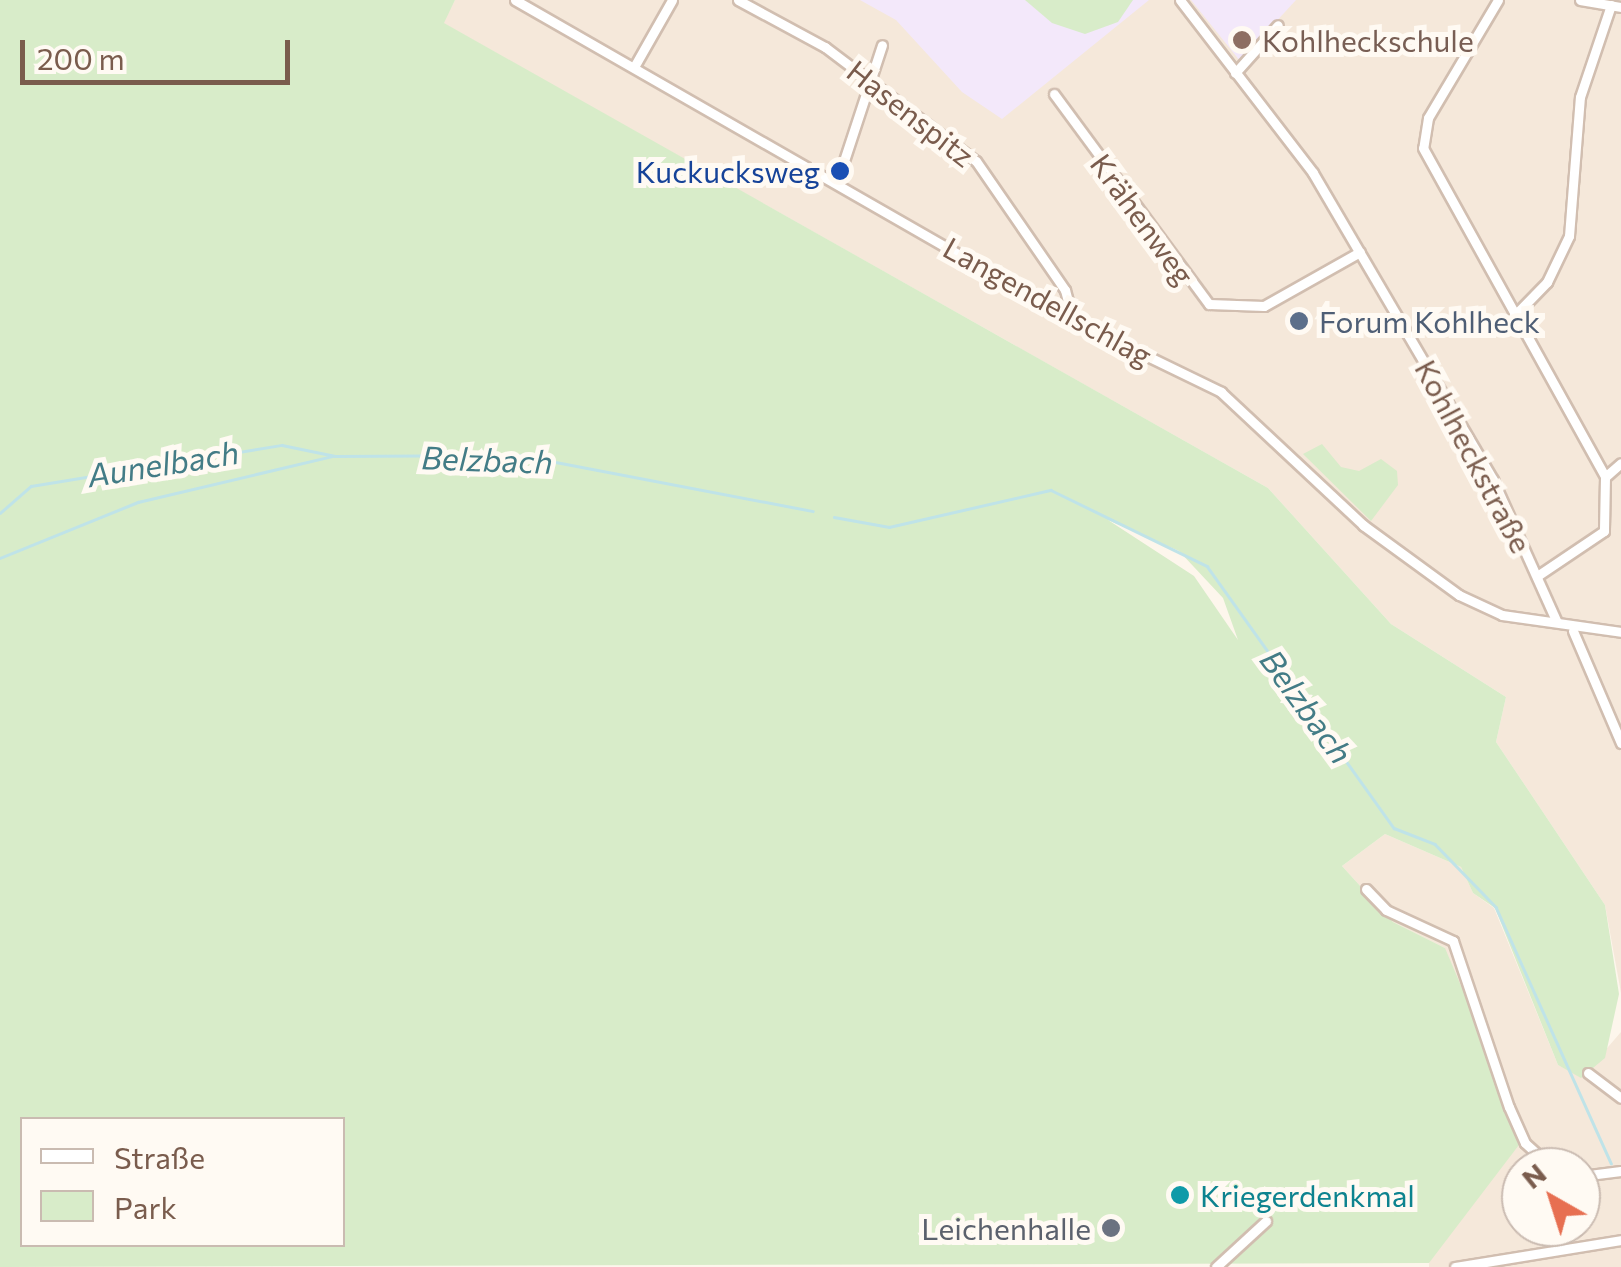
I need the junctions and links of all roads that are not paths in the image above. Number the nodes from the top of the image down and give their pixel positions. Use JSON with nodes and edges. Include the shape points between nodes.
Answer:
{"nodes":[{"id":1,"x":515,"y":0,"type":"edge"},
{"id":2,"x":672,"y":0,"type":"edge"},
{"id":3,"x":738,"y":0,"type":"edge"},
{"id":4,"x":1180,"y":0,"type":"edge"},
{"id":5,"x":1498,"y":0,"type":"edge"},
{"id":6,"x":1580,"y":0,"type":"edge"},
{"id":7,"x":1616,"y":6,"type":"edge"},
{"id":8,"x":1278,"y":25,"type":"dead end"},
{"id":9,"x":882,"y":45,"type":"dead end"},
{"id":10,"x":634,"y":67,"type":"junction"},
{"id":11,"x":1234,"y":72,"type":"junction"},
{"id":12,"x":868,"y":86,"type":"junction"},
{"id":13,"x":1054,"y":94,"type":"dead end"},
{"id":14,"x":837,"y":182,"type":"junction"},
{"id":15,"x":1360,"y":252,"type":"junction"},
{"id":16,"x":1513,"y":317,"type":"junction"},
{"id":17,"x":1073,"y":320,"type":"junction"},
{"id":18,"x":1621,"y":464,"type":"edge"},
{"id":19,"x":1605,"y":477,"type":"junction"},
{"id":20,"x":1537,"y":576,"type":"junction"},
{"id":21,"x":1556,"y":620,"type":"junction"},
{"id":22,"x":1573,"y":631,"type":"junction"},
{"id":23,"x":1621,"y":632,"type":"edge"},
{"id":24,"x":1621,"y":743,"type":"edge"},
{"id":25,"x":1366,"y":890,"type":"dead end"},
{"id":26,"x":1588,"y":1074,"type":"dead end"},
{"id":27,"x":1621,"y":1098,"type":"edge"},
{"id":28,"x":1530,"y":1147,"type":"edge"},
{"id":29,"x":1266,"y":1221,"type":"dead end"},
{"id":30,"x":1621,"y":1240,"type":"edge"},
{"id":31,"x":1216,"y":1267,"type":"edge"},
{"id":32,"x":1455,"y":1267,"type":"edge"}],
"edges":[{"from":1,"to":10,"type":"street","name":"Langendellschlag"},
{"from":2,"to":10,"type":"street"},
{"from":3,"to":12,"type":"street","name":"Hasenspitz","via":[[825,47]]},
{"from":4,"to":11,"type":"street","name":"Kohlheckstraße"},
{"from":5,"to":16,"type":"street","via":[[1428,118],[1423,148]]},
{"from":6,"to":7,"type":"street"},
{"from":7,"to":16,"type":"street","via":[[1580,96],[1569,236],[1546,282]]},
{"from":8,"to":11,"type":"street"},
{"from":9,"to":12,"type":"street"},
{"from":10,"to":14,"type":"street","name":"Langendellschlag"},
{"from":11,"to":15,"type":"street","name":"Kohlheckstraße"},
{"from":12,"to":14,"type":"street"},
{"from":12,"to":17,"type":"street","name":"Hasenspitz","via":[[976,161],[1065,290]]},
{"from":13,"to":15,"type":"street","name":"Krähenweg","via":[[1210,304],[1264,306]]},
{"from":14,"to":17,"type":"street","name":"Langendellschlag"},
{"from":15,"to":20,"type":"street","name":"Kohlheckstraße","via":[[1493,480]]},
{"from":16,"to":19,"type":"street"},
{"from":17,"to":21,"type":"street","name":"Langendellschlag","via":[[1241,405],[1363,525],[1459,595],[1502,614]]},
{"from":18,"to":19,"type":"street"},
{"from":19,"to":20,"type":"street","via":[[1604,530]]},
{"from":20,"to":21,"type":"street","name":"Kohlheckstraße"},
{"from":21,"to":22,"type":"street"},
{"from":22,"to":23,"type":"street"},
{"from":22,"to":24,"type":"street"},
{"from":25,"to":28,"type":"street","via":[[1386,910],[1453,941]]},
{"from":26,"to":27,"type":"street"},
{"from":29,"to":31,"type":"street"},
{"from":30,"to":32,"type":"street"}]}
